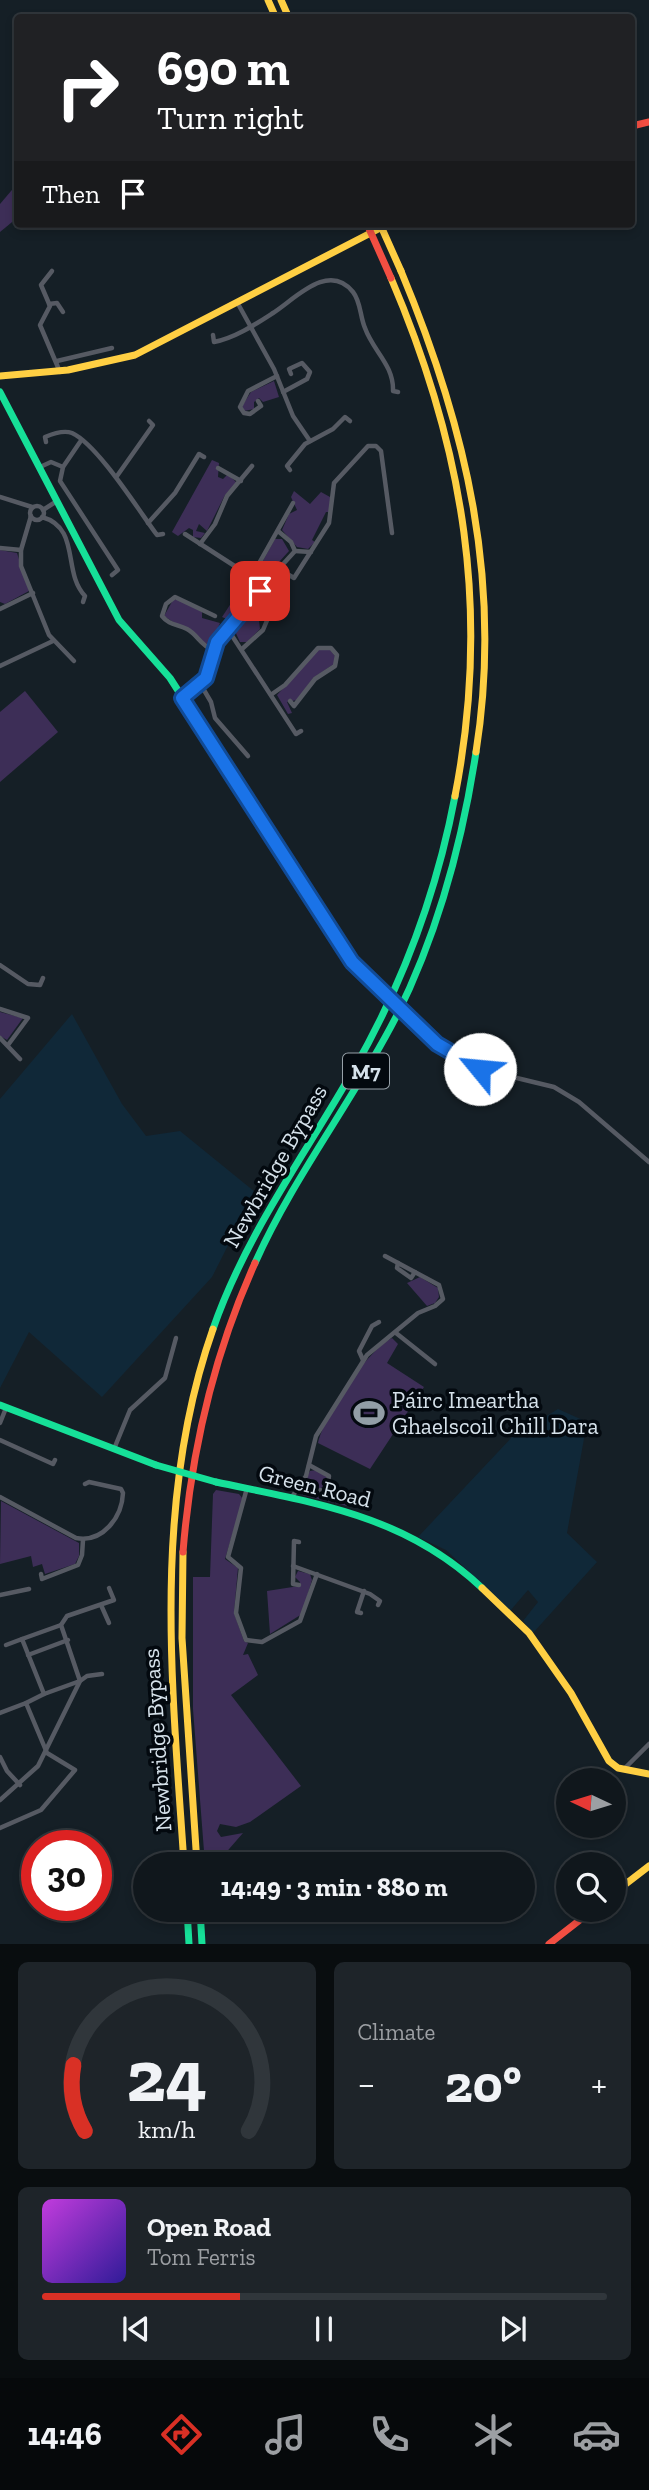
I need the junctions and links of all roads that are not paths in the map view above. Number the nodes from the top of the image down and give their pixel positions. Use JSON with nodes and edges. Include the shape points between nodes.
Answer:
{"nodes":[{"id":1,"x":369,"y":228,"type":"edge"},
{"id":2,"x":380,"y":228,"type":"edge"},
{"id":3,"x":382,"y":228,"type":"edge"},
{"id":4,"x":52,"y":271,"type":"dead end"},
{"id":5,"x":237,"y":301,"type":"junction"},
{"id":6,"x":49,"y":304,"type":"junction"},
{"id":7,"x":63,"y":312,"type":"dead end"},
{"id":8,"x":250,"y":326,"type":"junction"},
{"id":9,"x":213,"y":335,"type":"dead end"},
{"id":10,"x":112,"y":348,"type":"dead end"},
{"id":11,"x":57,"y":361,"type":"junction"},
{"id":12,"x":60,"y":373,"type":"junction"},
{"id":13,"x":291,"y":374,"type":"dead end"},
{"id":14,"x":0,"y":376,"type":"edge"},
{"id":15,"x":277,"y":376,"type":"junction"},
{"id":16,"x":0,"y":392,"type":"edge"},
{"id":17,"x":283,"y":392,"type":"junction"},
{"id":18,"x":398,"y":392,"type":"dead end"},
{"id":19,"x":258,"y":401,"type":"dead end"},
{"id":20,"x":149,"y":421,"type":"dead end"},
{"id":21,"x":350,"y":421,"type":"dead end"},
{"id":22,"x":310,"y":441,"type":"junction"},
{"id":23,"x":46,"y":442,"type":"dead end"},
{"id":24,"x":80,"y":442,"type":"junction"},
{"id":25,"x":204,"y":457,"type":"dead end"},
{"id":26,"x":252,"y":466,"type":"dead end"},
{"id":27,"x":40,"y":467,"type":"junction"},
{"id":28,"x":63,"y":467,"type":"junction"},
{"id":29,"x":290,"y":470,"type":"dead end"},
{"id":30,"x":117,"y":476,"type":"junction"},
{"id":31,"x":221,"y":477,"type":"dead end"},
{"id":32,"x":241,"y":481,"type":"junction"},
{"id":33,"x":0,"y":497,"type":"edge"},
{"id":34,"x":57,"y":501,"type":"junction"},
{"id":35,"x":32,"y":508,"type":"junction"},
{"id":36,"x":293,"y":508,"type":"dead end"},
{"id":37,"x":43,"y":510,"type":"junction"},
{"id":38,"x":31,"y":516,"type":"junction"},
{"id":39,"x":42,"y":517,"type":"junction"},
{"id":40,"x":148,"y":523,"type":"junction"},
{"id":41,"x":278,"y":531,"type":"junction"},
{"id":42,"x":188,"y":533,"type":"dead end"},
{"id":43,"x":392,"y":533,"type":"dead end"},
{"id":44,"x":163,"y":534,"type":"dead end"},
{"id":45,"x":200,"y":544,"type":"junction"},
{"id":46,"x":0,"y":548,"type":"edge"},
{"id":47,"x":20,"y":550,"type":"junction"},
{"id":48,"x":295,"y":551,"type":"junction"},
{"id":49,"x":311,"y":552,"type":"junction"},
{"id":50,"x":112,"y":575,"type":"dead end"},
{"id":51,"x":289,"y":575,"type":"dead end"},
{"id":52,"x":33,"y":593,"type":"junction"},
{"id":53,"x":92,"y":595,"type":"dead end"},
{"id":54,"x":1,"y":607,"type":"edge"},
{"id":55,"x":271,"y":611,"type":"dead end"},
{"id":56,"x":215,"y":616,"type":"dead end"},
{"id":57,"x":228,"y":628,"type":"junction"},
{"id":58,"x":53,"y":641,"type":"junction"},
{"id":59,"x":242,"y":649,"type":"junction"},
{"id":60,"x":213,"y":650,"type":"junction"},
{"id":61,"x":74,"y":661,"type":"dead end"},
{"id":62,"x":0,"y":666,"type":"edge"},
{"id":63,"x":201,"y":685,"type":"junction"},
{"id":64,"x":272,"y":694,"type":"junction"},
{"id":65,"x":182,"y":698,"type":"junction"},
{"id":66,"x":290,"y":701,"type":"dead end"},
{"id":67,"x":301,"y":731,"type":"dead end"},
{"id":68,"x":248,"y":756,"type":"dead end"},
{"id":69,"x":236,"y":781,"type":"joint"},
{"id":70,"x":0,"y":965,"type":"edge"},
{"id":71,"x":43,"y":978,"type":"dead end"},
{"id":72,"x":0,"y":1009,"type":"edge"},
{"id":73,"x":0,"y":1038,"type":"edge"},
{"id":74,"x":8,"y":1045,"type":"junction"},
{"id":75,"x":20,"y":1059,"type":"dead end"},
{"id":76,"x":649,"y":1162,"type":"edge"},
{"id":77,"x":385,"y":1256,"type":"dead end"},
{"id":78,"x":379,"y":1322,"type":"dead end"},
{"id":79,"x":396,"y":1333,"type":"junction"},
{"id":80,"x":176,"y":1338,"type":"dead end"},
{"id":81,"x":363,"y":1360,"type":"junction"},
{"id":82,"x":435,"y":1364,"type":"dead end"},
{"id":83,"x":3,"y":1406,"type":"edge"},
{"id":84,"x":0,"y":1423,"type":"edge"},
{"id":85,"x":0,"y":1440,"type":"edge"},
{"id":86,"x":114,"y":1450,"type":"junction"},
{"id":87,"x":53,"y":1463,"type":"dead end"},
{"id":88,"x":309,"y":1465,"type":"junction"},
{"id":89,"x":85,"y":1484,"type":"dead end"},
{"id":90,"x":247,"y":1488,"type":"junction"},
{"id":91,"x":331,"y":1496,"type":"dead end"},
{"id":92,"x":0,"y":1497,"type":"edge"},
{"id":93,"x":292,"y":1497,"type":"junction"},
{"id":94,"x":83,"y":1540,"type":"junction"},
{"id":95,"x":299,"y":1542,"type":"dead end"},
{"id":96,"x":293,"y":1566,"type":"junction"},
{"id":97,"x":41,"y":1574,"type":"dead end"},
{"id":98,"x":317,"y":1574,"type":"junction"},
{"id":99,"x":299,"y":1585,"type":"dead end"},
{"id":100,"x":108,"y":1588,"type":"dead end"},
{"id":101,"x":29,"y":1589,"type":"dead end"},
{"id":102,"x":363,"y":1591,"type":"junction"},
{"id":103,"x":0,"y":1595,"type":"edge"},
{"id":104,"x":101,"y":1605,"type":"junction"},
{"id":105,"x":377,"y":1605,"type":"dead end"},
{"id":106,"x":361,"y":1613,"type":"dead end"},
{"id":107,"x":109,"y":1623,"type":"dead end"},
{"id":108,"x":61,"y":1625,"type":"junction"},
{"id":109,"x":22,"y":1639,"type":"junction"},
{"id":110,"x":68,"y":1640,"type":"junction"},
{"id":111,"x":6,"y":1645,"type":"dead end"},
{"id":112,"x":28,"y":1655,"type":"junction"},
{"id":113,"x":102,"y":1674,"type":"dead end"},
{"id":114,"x":80,"y":1681,"type":"junction"},
{"id":115,"x":44,"y":1694,"type":"junction"},
{"id":116,"x":26,"y":1703,"type":"junction"},
{"id":117,"x":0,"y":1713,"type":"edge"},
{"id":118,"x":649,"y":1744,"type":"edge"},
{"id":119,"x":47,"y":1752,"type":"junction"},
{"id":120,"x":0,"y":1757,"type":"edge"},
{"id":121,"x":622,"y":1768,"type":"edge"},
{"id":122,"x":625,"y":1768,"type":"edge"},
{"id":123,"x":626,"y":1769,"type":"edge"},
{"id":124,"x":649,"y":1774,"type":"edge"},
{"id":125,"x":20,"y":1785,"type":"junction"},
{"id":126,"x":0,"y":1800,"type":"edge"},
{"id":127,"x":0,"y":1829,"type":"edge"},
{"id":128,"x":183,"y":1852,"type":"edge"},
{"id":129,"x":196,"y":1852,"type":"edge"},
{"id":130,"x":649,"y":1866,"type":"edge"},
{"id":131,"x":626,"y":1884,"type":"edge"},
{"id":132,"x":188,"y":1922,"type":"edge"},
{"id":133,"x":201,"y":1922,"type":"edge"},
{"id":134,"x":577,"y":1922,"type":"edge"},
{"id":135,"x":190,"y":1944,"type":"edge"},
{"id":136,"x":204,"y":1944,"type":"edge"},
{"id":137,"x":549,"y":1944,"type":"edge"}],
"edges":[{"from":1,"to":128,"type":"main road","name":"Newbridge Bypass","number":"M7","bridge":true,"via":[[420,345],[446,430],[467,537],[472,645],[462,775],[428,908],[400,980],[359,1060],[292,1167],[245,1255],[207,1343],[178,1466],[168,1565],[168,1635]]},
{"from":2,"to":5,"type":"main road"},
{"from":3,"to":129,"type":"main road","name":"Newbridge Bypass","number":"M7","bridge":true,"via":[[446,388],[469,480],[483,591],[478,742],[461,836],[425,949],[369,1066],[268,1235],[241,1296],[208,1398],[191,1481],[182,1602]]},
{"from":4,"to":6,"type":"street","via":[[41,285]]},
{"from":5,"to":8,"type":"street"},
{"from":5,"to":12,"type":"main road","via":[[135,355]]},
{"from":6,"to":7,"type":"street","via":[[57,303]]},
{"from":6,"to":11,"type":"street","via":[[40,325]]},
{"from":8,"to":9,"type":"street","via":[[220,341],[214,342]]},
{"from":8,"to":15,"type":"street"},
{"from":8,"to":18,"type":"street","via":[[313,285],[346,286],[357,300],[372,345],[390,372],[393,391]]},
{"from":10,"to":11,"type":"street"},
{"from":11,"to":12,"type":"street"},
{"from":12,"to":14,"type":"main road"},
{"from":13,"to":17,"type":"street","via":[[289,369],[302,363],[310,372],[307,379]]},
{"from":15,"to":17,"type":"street"},
{"from":15,"to":19,"type":"street","via":[[248,391],[240,408],[250,414],[261,406]]},
{"from":16,"to":27,"type":"main road"},
{"from":17,"to":22,"type":"street"},
{"from":20,"to":30,"type":"street","via":[[153,425]]},
{"from":21,"to":22,"type":"street","via":[[345,417]]},
{"from":22,"to":29,"type":"street","via":[[287,466]]},
{"from":23,"to":24,"type":"street","via":[[45,437],[66,432]]},
{"from":24,"to":28,"type":"street"},
{"from":24,"to":30,"type":"street"},
{"from":25,"to":40,"type":"street","via":[[199,454],[175,493]]},
{"from":26,"to":32,"type":"street"},
{"from":27,"to":28,"type":"street","via":[[51,462]]},
{"from":27,"to":34,"type":"main road"},
{"from":28,"to":50,"type":"street","via":[[62,486],[118,570]]},
{"from":30,"to":40,"type":"street"},
{"from":31,"to":32,"type":"street","via":[[221,469]]},
{"from":32,"to":45,"type":"street","via":[[227,496]]},
{"from":33,"to":35,"type":"street"},
{"from":34,"to":37,"type":"street"},
{"from":34,"to":65,"type":"main road","via":[[119,620]]},
{"from":35,"to":37,"type":"street"},
{"from":35,"to":38,"type":"street"},
{"from":36,"to":41,"type":"street"},
{"from":37,"to":39,"type":"street"},
{"from":38,"to":39,"type":"street"},
{"from":38,"to":47,"type":"street"},
{"from":39,"to":53,"type":"street","via":[[64,532],[84,599]]},
{"from":40,"to":44,"type":"street","via":[[158,537]]},
{"from":41,"to":45,"type":"street","via":[[253,574]]},
{"from":41,"to":48,"type":"street"},
{"from":42,"to":45,"type":"street"},
{"from":43,"to":49,"type":"street","via":[[382,451],[368,446],[334,483],[329,523]]},
{"from":46,"to":47,"type":"street"},
{"from":47,"to":52,"type":"street","via":[[21,566]]},
{"from":48,"to":49,"type":"street"},
{"from":48,"to":57,"type":"street"},
{"from":49,"to":51,"type":"street","via":[[294,578]]},
{"from":52,"to":54,"type":"street"},
{"from":52,"to":58,"type":"street"},
{"from":55,"to":59,"type":"street"},
{"from":56,"to":60,"type":"street","via":[[175,597],[162,616]]},
{"from":57,"to":59,"type":"street"},
{"from":57,"to":60,"type":"street"},
{"from":58,"to":61,"type":"street"},
{"from":58,"to":62,"type":"street"},
{"from":59,"to":64,"type":"street"},
{"from":60,"to":63,"type":"street"},
{"from":63,"to":65,"type":"street"},
{"from":63,"to":68,"type":"street","via":[[215,718]]},
{"from":64,"to":66,"type":"street","via":[[318,648],[331,648],[337,655],[335,666],[315,679],[294,706]]},
{"from":64,"to":67,"type":"street","via":[[296,734]]},
{"from":65,"to":69,"type":"main road"},
{"from":69,"to":76,"type":"street","bridge":true,"via":[[352,962],[381,994],[437,1044],[480,1069],[554,1087],[579,1102]]},
{"from":70,"to":71,"type":"street","via":[[28,984],[40,985]]},
{"from":72,"to":74,"type":"street","via":[[28,1018]]},
{"from":73,"to":74,"type":"street"},
{"from":74,"to":75,"type":"street"},
{"from":77,"to":79,"type":"street","via":[[398,1263],[396,1267],[409,1278],[415,1272],[439,1285],[443,1299]]},
{"from":78,"to":81,"type":"street","via":[[359,1351]]},
{"from":79,"to":81,"type":"street","via":[[373,1347]]},
{"from":79,"to":82,"type":"street"},
{"from":80,"to":86,"type":"street","via":[[168,1380],[130,1410]]},
{"from":81,"to":88,"type":"street","via":[[316,1436]]},
{"from":83,"to":84,"type":"street"},
{"from":83,"to":86,"type":"main road","name":"Green Road"},
{"from":85,"to":87,"type":"street"},
{"from":86,"to":90,"type":"main road","name":"Green Road","bridge":true},
{"from":88,"to":91,"type":"street","via":[[330,1476],[323,1491]]},
{"from":88,"to":93,"type":"street"},
{"from":89,"to":94,"type":"street","via":[[123,1493],[116,1519],[97,1536]]},
{"from":90,"to":93,"type":"main road","name":"Green Road"},
{"from":90,"to":98,"type":"street","via":[[228,1557],[241,1568],[236,1612],[246,1640],[262,1642],[300,1621]]},
{"from":92,"to":94,"type":"street"},
{"from":93,"to":121,"type":"main road","name":"Green Road","via":[[371,1518],[438,1553],[471,1578],[528,1633],[571,1693],[603,1753]]},
{"from":94,"to":97,"type":"street","via":[[78,1565],[42,1579]]},
{"from":95,"to":96,"type":"street","via":[[294,1541]]},
{"from":96,"to":98,"type":"street"},
{"from":96,"to":99,"type":"street","via":[[293,1584]]},
{"from":98,"to":102,"type":"street"},
{"from":100,"to":104,"type":"street","via":[[114,1600]]},
{"from":101,"to":103,"type":"street"},
{"from":102,"to":105,"type":"street","via":[[380,1601]]},
{"from":102,"to":106,"type":"street","via":[[357,1612]]},
{"from":104,"to":107,"type":"street"},
{"from":104,"to":108,"type":"street","via":[[67,1616]]},
{"from":108,"to":109,"type":"street"},
{"from":108,"to":110,"type":"street"},
{"from":109,"to":111,"type":"street"},
{"from":109,"to":112,"type":"street"},
{"from":110,"to":112,"type":"street"},
{"from":110,"to":114,"type":"street"},
{"from":112,"to":115,"type":"street"},
{"from":113,"to":114,"type":"street"},
{"from":114,"to":115,"type":"street"},
{"from":114,"to":119,"type":"street"},
{"from":115,"to":116,"type":"street"},
{"from":116,"to":117,"type":"street"},
{"from":116,"to":119,"type":"street"},
{"from":118,"to":122,"type":"street"},
{"from":119,"to":125,"type":"street"},
{"from":119,"to":127,"type":"street","via":[[75,1770],[41,1810]]},
{"from":120,"to":125,"type":"street"},
{"from":123,"to":124,"type":"main road"},
{"from":125,"to":126,"type":"street"},
{"from":130,"to":131,"type":"main road"},
{"from":132,"to":135,"type":"main road"},
{"from":133,"to":136,"type":"main road"},
{"from":134,"to":137,"type":"main road"}]}
